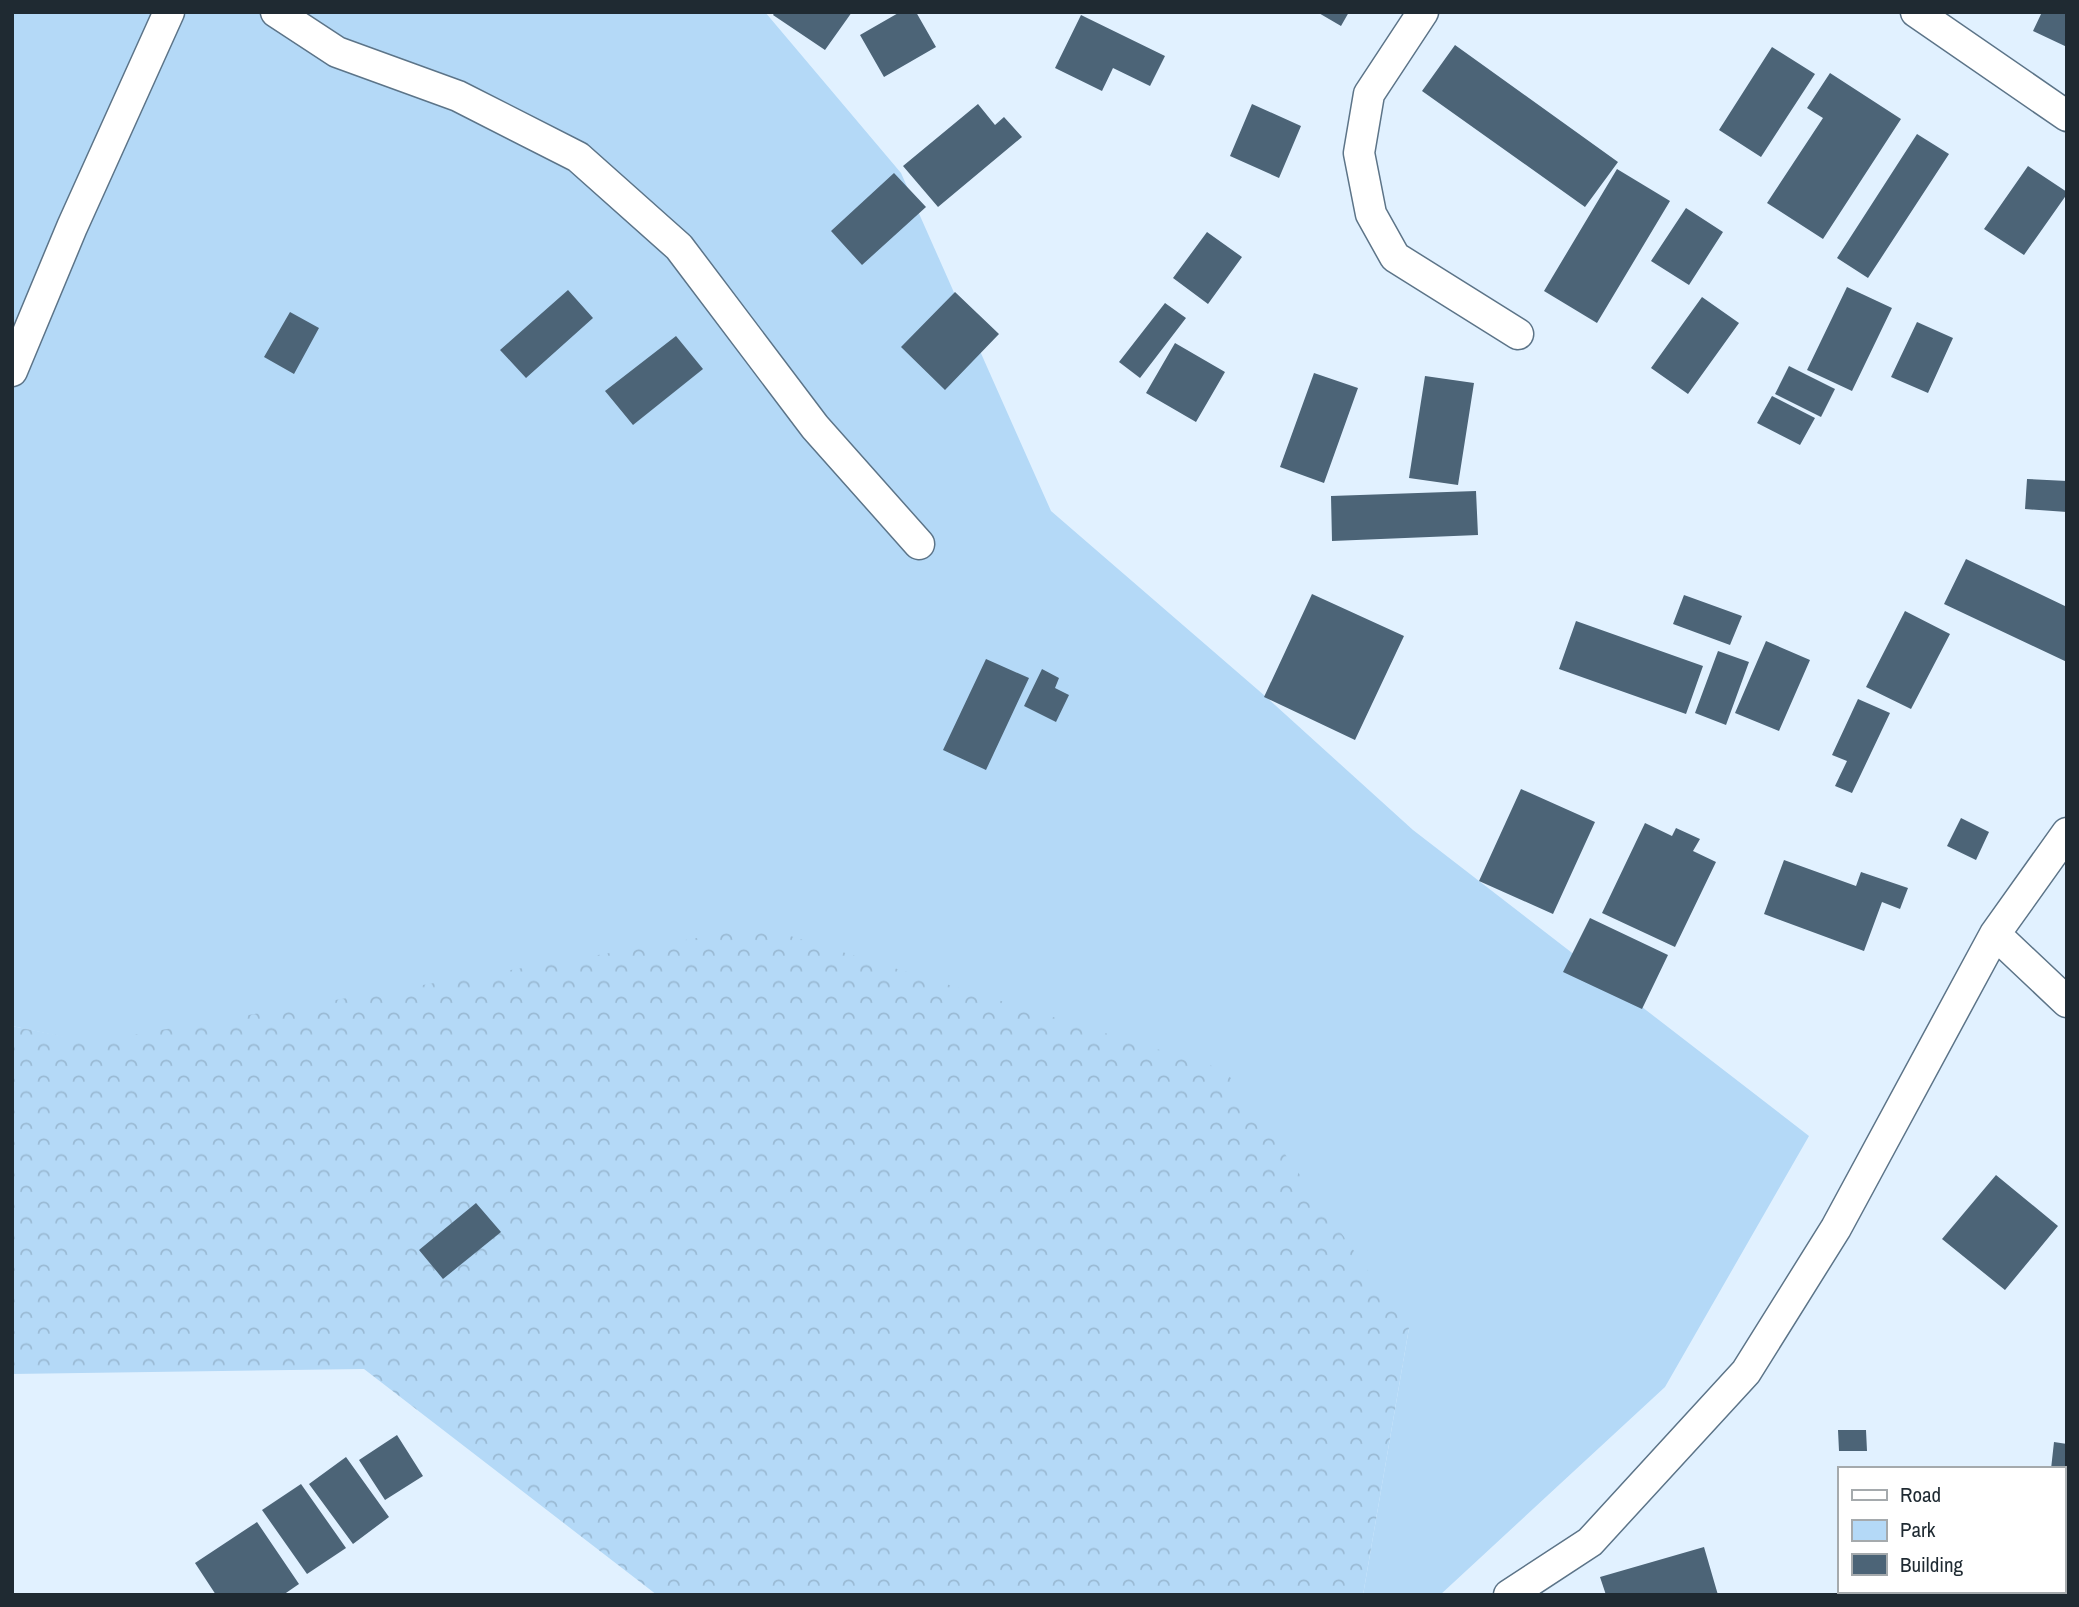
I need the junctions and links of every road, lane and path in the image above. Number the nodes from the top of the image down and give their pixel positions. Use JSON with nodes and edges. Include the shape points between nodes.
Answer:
{"nodes":[{"id":1,"x":169,"y":12,"type":"edge"},
{"id":2,"x":276,"y":12,"type":"edge"},
{"id":3,"x":1423,"y":12,"type":"edge"},
{"id":4,"x":1916,"y":12,"type":"edge"},
{"id":5,"x":2067,"y":116,"type":"edge"},
{"id":6,"x":1518,"y":334,"type":"dead end"},
{"id":7,"x":12,"y":370,"type":"edge"},
{"id":8,"x":919,"y":544,"type":"dead end"},
{"id":9,"x":2067,"y":833,"type":"edge"},
{"id":10,"x":1995,"y":934,"type":"junction"},
{"id":11,"x":2067,"y":1002,"type":"edge"},
{"id":12,"x":1509,"y":1595,"type":"edge"}],
"edges":[{"from":1,"to":7,"type":"street"},
{"from":2,"to":8,"type":"street","via":[[337,52],[458,96],[578,157],[678,247],[815,427]]},
{"from":3,"to":6,"type":"street","via":[[1369,94],[1359,153],[1371,214],[1395,257]]},
{"from":4,"to":5,"type":"street"},
{"from":9,"to":10,"type":"street"},
{"from":10,"to":11,"type":"street"},
{"from":10,"to":12,"type":"street","via":[[1836,1228],[1745,1372],[1590,1542]]}]}
